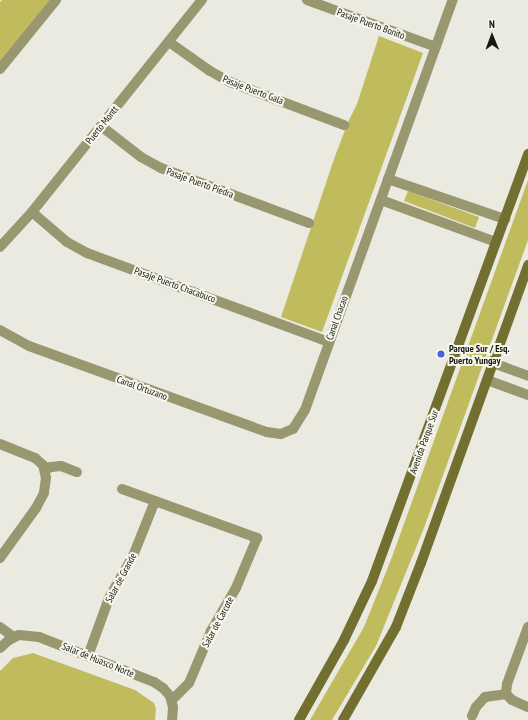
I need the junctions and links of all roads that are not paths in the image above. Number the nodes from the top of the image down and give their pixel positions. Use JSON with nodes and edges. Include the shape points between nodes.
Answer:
{"nodes":[{"id":1,"x":56,"y":0,"type":"edge"},
{"id":2,"x":202,"y":0,"type":"edge"},
{"id":3,"x":307,"y":0,"type":"edge"},
{"id":4,"x":452,"y":0,"type":"edge"},
{"id":5,"x":169,"y":42,"type":"junction"},
{"id":6,"x":436,"y":47,"type":"junction"},
{"id":7,"x":0,"y":69,"type":"edge"},
{"id":8,"x":344,"y":125,"type":"dead end"},
{"id":9,"x":101,"y":126,"type":"junction"},
{"id":10,"x":528,"y":154,"type":"edge"},
{"id":11,"x":388,"y":179,"type":"junction"},
{"id":12,"x":381,"y":200,"type":"junction"},
{"id":13,"x":32,"y":212,"type":"junction"},
{"id":14,"x":505,"y":219,"type":"junction"},
{"id":15,"x":309,"y":223,"type":"dead end"},
{"id":16,"x":496,"y":242,"type":"junction"},
{"id":17,"x":0,"y":247,"type":"edge"},
{"id":18,"x":528,"y":264,"type":"edge"},
{"id":19,"x":0,"y":330,"type":"edge"},
{"id":20,"x":328,"y":342,"type":"junction"},
{"id":21,"x":493,"y":363,"type":"junction"},
{"id":22,"x":528,"y":376,"type":"edge"},
{"id":23,"x":487,"y":380,"type":"junction"},
{"id":24,"x":528,"y":395,"type":"edge"},
{"id":25,"x":287,"y":432,"type":"joint"},
{"id":26,"x":0,"y":444,"type":"edge"},
{"id":27,"x":45,"y":470,"type":"junction"},
{"id":28,"x":77,"y":472,"type":"dead end"},
{"id":29,"x":122,"y":489,"type":"dead end"},
{"id":30,"x":155,"y":501,"type":"junction"},
{"id":31,"x":0,"y":558,"type":"edge"},
{"id":32,"x":0,"y":627,"type":"edge"},
{"id":33,"x":528,"y":627,"type":"edge"},
{"id":34,"x":14,"y":637,"type":"junction"},
{"id":35,"x":0,"y":648,"type":"edge"},
{"id":36,"x":88,"y":656,"type":"junction"},
{"id":37,"x":506,"y":694,"type":"junction"},
{"id":38,"x":172,"y":700,"type":"junction"},
{"id":39,"x":528,"y":707,"type":"edge"},
{"id":40,"x":472,"y":716,"type":"dead end"},
{"id":41,"x":172,"y":720,"type":"edge"},
{"id":42,"x":299,"y":720,"type":"edge"},
{"id":43,"x":343,"y":720,"type":"edge"}],
"edges":[{"from":1,"to":7,"type":"street"},
{"from":2,"to":5,"type":"street","name":"Puerto Montt"},
{"from":3,"to":6,"type":"street","name":"Pasaje Puerto Bonito"},
{"from":4,"to":6,"type":"street","name":"Canal Chacao"},
{"from":5,"to":8,"type":"street","name":"Pasaje Puerto Gala","via":[[214,74],[230,82]]},
{"from":5,"to":9,"type":"street","name":"Puerto Montt"},
{"from":6,"to":11,"type":"street","name":"Canal Chacao"},
{"from":9,"to":13,"type":"street","name":"Puerto Montt"},
{"from":9,"to":15,"type":"street","name":"Pasaje Puerto Piedra","via":[[140,157],[160,168]]},
{"from":10,"to":14,"type":"street","name":"Avenida Parque Sur"},
{"from":11,"to":12,"type":"street","name":"Canal Chacao"},
{"from":11,"to":14,"type":"street"},
{"from":12,"to":16,"type":"street"},
{"from":12,"to":20,"type":"street","name":"Canal Chacao"},
{"from":13,"to":17,"type":"street","name":"Puerto Montt"},
{"from":13,"to":20,"type":"street","name":"Pasaje Puerto Chacabuco","via":[[67,242],[87,252]]},
{"from":14,"to":16,"type":"street","name":"Avenida Parque Sur"},
{"from":16,"to":42,"type":"street","name":"Avenida Parque Sur","via":[[372,581],[344,640]]},
{"from":18,"to":21,"type":"street"},
{"from":19,"to":25,"type":"street","name":"Canal Ortuzano","via":[[29,346],[179,401],[267,432]]},
{"from":20,"to":25,"type":"street","name":"Canal Chacao","via":[[301,418],[293,429]]},
{"from":21,"to":22,"type":"street"},
{"from":21,"to":23,"type":"street"},
{"from":23,"to":24,"type":"street"},
{"from":23,"to":43,"type":"street","via":[[396,626]]},
{"from":26,"to":27,"type":"street","via":[[35,458]]},
{"from":27,"to":28,"type":"street","via":[[61,466]]},
{"from":27,"to":31,"type":"street","via":[[45,487],[41,500]]},
{"from":29,"to":30,"type":"street"},
{"from":30,"to":36,"type":"street","name":"Salar de Grande","via":[[134,556],[109,598]]},
{"from":30,"to":38,"type":"street","name":"Salar de Carcote","via":[[257,538],[236,588],[211,631],[189,683]]},
{"from":32,"to":34,"type":"street"},
{"from":33,"to":37,"type":"street","via":[[507,684]]},
{"from":34,"to":35,"type":"street"},
{"from":34,"to":36,"type":"street","name":"Salar de Huasco Norte","via":[[39,637]]},
{"from":36,"to":38,"type":"street","name":"Salar de Huasco Norte","via":[[159,685]]},
{"from":37,"to":39,"type":"street","via":[[512,700]]},
{"from":37,"to":40,"type":"street","via":[[486,697],[476,707]]},
{"from":38,"to":41,"type":"street"}]}
